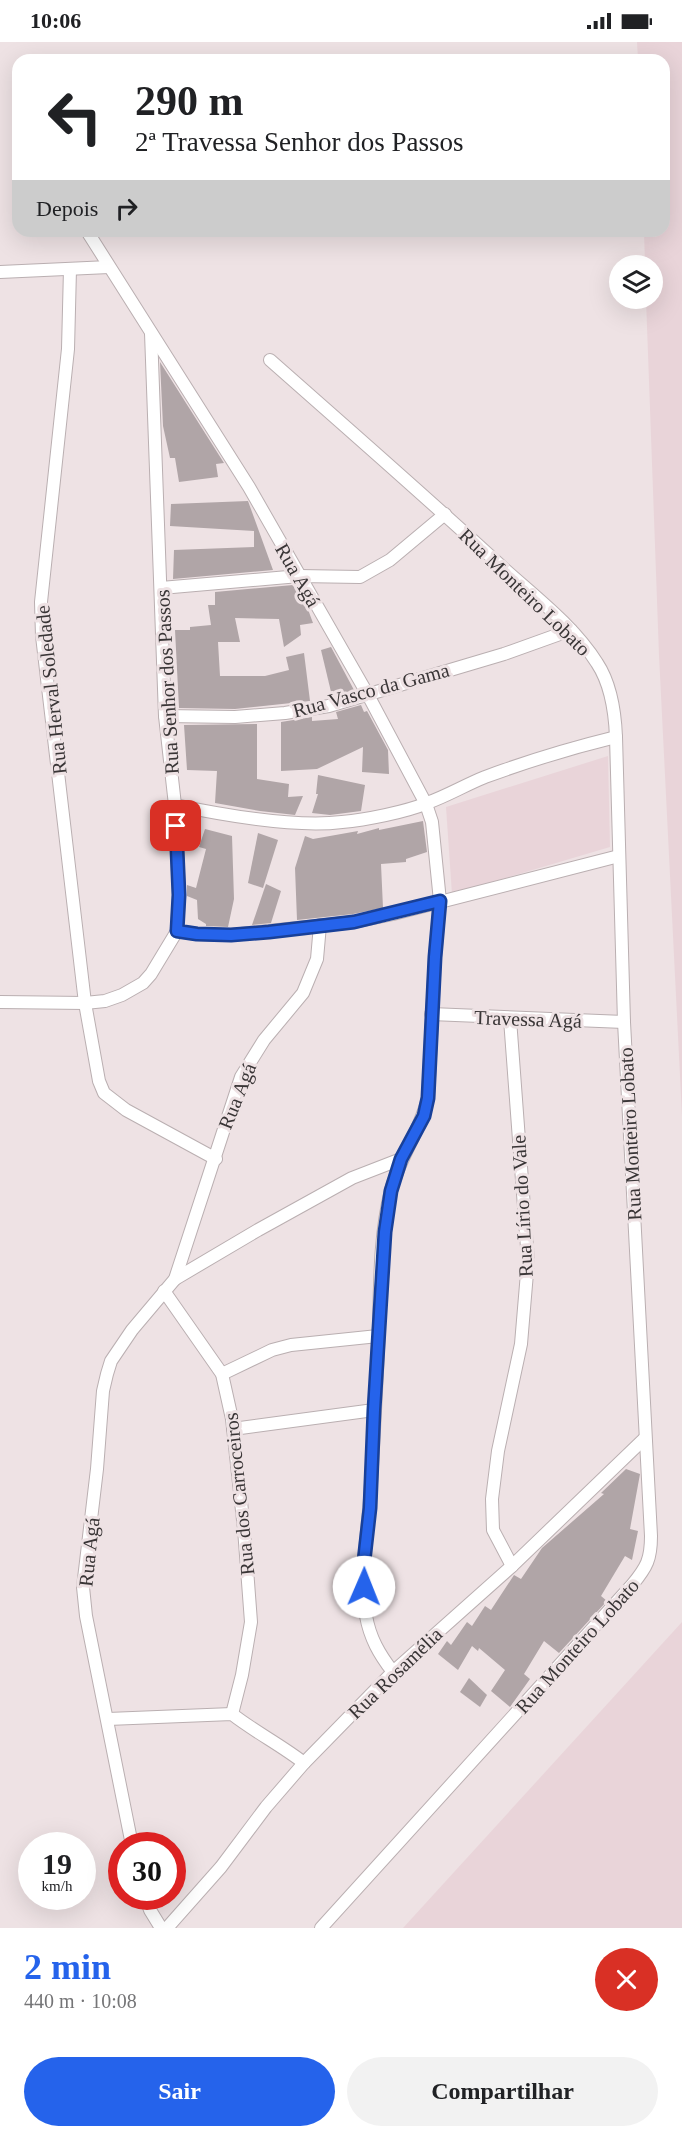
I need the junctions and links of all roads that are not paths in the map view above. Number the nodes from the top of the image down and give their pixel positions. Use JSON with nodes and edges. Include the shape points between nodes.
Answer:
{"nodes":[{"id":1,"x":91,"y":237,"type":"edge"},
{"id":2,"x":109,"y":267,"type":"junction"},
{"id":3,"x":70,"y":269,"type":"junction"},
{"id":4,"x":0,"y":272,"type":"edge"},
{"id":5,"x":151,"y":332,"type":"junction"},
{"id":6,"x":270,"y":360,"type":"dead end"},
{"id":7,"x":446,"y":514,"type":"junction"},
{"id":8,"x":299,"y":576,"type":"junction"},
{"id":9,"x":161,"y":588,"type":"junction"},
{"id":10,"x":571,"y":630,"type":"junction"},
{"id":11,"x":368,"y":695,"type":"junction"},
{"id":12,"x":165,"y":716,"type":"junction"},
{"id":13,"x":616,"y":737,"type":"junction"},
{"id":14,"x":426,"y":804,"type":"junction"},
{"id":15,"x":175,"y":805,"type":"junction"},
{"id":16,"x":619,"y":856,"type":"junction"},
{"id":17,"x":440,"y":901,"type":"junction"},
{"id":18,"x":320,"y":926,"type":"junction"},
{"id":19,"x":177,"y":931,"type":"junction"},
{"id":20,"x":0,"y":1002,"type":"edge"},
{"id":21,"x":85,"y":1003,"type":"junction"},
{"id":22,"x":431,"y":1014,"type":"junction"},
{"id":23,"x":510,"y":1019,"type":"junction"},
{"id":24,"x":624,"y":1022,"type":"junction"},
{"id":25,"x":216,"y":1159,"type":"junction"},
{"id":26,"x":401,"y":1159,"type":"junction"},
{"id":27,"x":175,"y":1279,"type":"junction"},
{"id":28,"x":164,"y":1292,"type":"junction"},
{"id":29,"x":378,"y":1336,"type":"junction"},
{"id":30,"x":222,"y":1374,"type":"junction"},
{"id":31,"x":374,"y":1410,"type":"junction"},
{"id":32,"x":233,"y":1429,"type":"junction"},
{"id":33,"x":644,"y":1439,"type":"junction"},
{"id":34,"x":512,"y":1566,"type":"junction"},
{"id":35,"x":393,"y":1672,"type":"junction"},
{"id":36,"x":232,"y":1714,"type":"junction"},
{"id":37,"x":108,"y":1719,"type":"junction"},
{"id":38,"x":304,"y":1763,"type":"junction"},
{"id":39,"x":130,"y":1832,"type":"edge"},
{"id":40,"x":150,"y":1910,"type":"edge"},
{"id":41,"x":161,"y":1928,"type":"edge"},
{"id":42,"x":167,"y":1928,"type":"edge"},
{"id":43,"x":321,"y":1928,"type":"edge"}],
"edges":[{"from":1,"to":2,"type":"street","name":"Rua Agá"},
{"from":2,"to":3,"type":"street"},
{"from":2,"to":5,"type":"street","name":"Rua Agá"},
{"from":3,"to":4,"type":"street"},
{"from":3,"to":21,"type":"street","name":"Rua Herval Soledade","via":[[67,359],[41,602]]},
{"from":5,"to":8,"type":"street","name":"Rua Agá","via":[[249,487]]},
{"from":5,"to":9,"type":"street","name":"Rua Senhor dos Passos"},
{"from":6,"to":7,"type":"street","name":"Rua Monteiro Lobato"},
{"from":7,"to":8,"type":"street","via":[[390,560],[360,577]]},
{"from":7,"to":10,"type":"street","name":"Rua Monteiro Lobato"},
{"from":8,"to":9,"type":"street"},
{"from":8,"to":11,"type":"street","name":"Rua Agá"},
{"from":9,"to":12,"type":"street","name":"Rua Senhor dos Passos"},
{"from":10,"to":11,"type":"street","name":"Rua Vasco da Gama"},
{"from":10,"to":13,"type":"street","name":"Rua Monteiro Lobato","via":[[598,664],[615,712]]},
{"from":11,"to":12,"type":"street","name":"Rua Vasco da Gama","via":[[329,706],[262,716]]},
{"from":11,"to":14,"type":"street","name":"Rua Agá"},
{"from":12,"to":15,"type":"street","name":"Rua Senhor dos Passos"},
{"from":13,"to":14,"type":"street","via":[[514,766]]},
{"from":13,"to":16,"type":"street","name":"Rua Monteiro Lobato"},
{"from":14,"to":15,"type":"street","via":[[341,822],[292,822]]},
{"from":14,"to":17,"type":"street","name":"Rua Agá","via":[[432,822]]},
{"from":15,"to":19,"type":"street","name":"Rua Senhor dos Passos"},
{"from":16,"to":17,"type":"street"},
{"from":16,"to":24,"type":"street","name":"Rua Monteiro Lobato"},
{"from":17,"to":18,"type":"street","via":[[354,922]]},
{"from":17,"to":22,"type":"street","name":"Rua Agá"},
{"from":18,"to":19,"type":"street","via":[[231,935]]},
{"from":18,"to":25,"type":"street","name":"Rua Agá","via":[[311,976],[303,993],[264,1040],[241,1077]]},
{"from":19,"to":21,"type":"street","name":"Rua Senhor dos Passos","via":[[143,982],[122,995]]},
{"from":20,"to":21,"type":"street","name":"Rua Senhor dos Passos"},
{"from":21,"to":25,"type":"street","name":"Rua Herval Soledade","via":[[104,1093],[126,1110]]},
{"from":22,"to":23,"type":"street","name":"Travessa Agá"},
{"from":22,"to":26,"type":"street","name":"Rua Agá","via":[[428,1098],[424,1116]]},
{"from":23,"to":24,"type":"street","name":"Travessa Agá"},
{"from":23,"to":34,"type":"street","name":"Rua Lírio do Vale","via":[[528,1261],[521,1344],[492,1499],[493,1530]]},
{"from":24,"to":33,"type":"street","name":"Rua Monteiro Lobato"},
{"from":25,"to":27,"type":"street","name":"Rua Agá"},
{"from":26,"to":27,"type":"street","name":"Rua Agá","via":[[352,1178]]},
{"from":26,"to":29,"type":"street","name":"Rua Agá","via":[[385,1232]]},
{"from":27,"to":28,"type":"street","name":"Rua Agá"},
{"from":28,"to":30,"type":"street","name":"Rua dos Carroceiros"},
{"from":28,"to":37,"type":"street","name":"Rua Agá","via":[[111,1361],[103,1391],[83,1587]]},
{"from":29,"to":30,"type":"street","via":[[291,1345]]},
{"from":29,"to":31,"type":"street","name":"Rua Agá"},
{"from":30,"to":32,"type":"street","name":"Rua dos Carroceiros"},
{"from":31,"to":32,"type":"street"},
{"from":31,"to":35,"type":"street","name":"Rua Agá","via":[[364,1561],[366,1615],[377,1651]]},
{"from":32,"to":36,"type":"street","name":"Rua dos Carroceiros","via":[[251,1622]]},
{"from":33,"to":34,"type":"street","name":"Rua Rosamélia"},
{"from":33,"to":43,"type":"street","name":"Rua Monteiro Lobato","via":[[651,1552],[646,1568]]},
{"from":34,"to":35,"type":"street","name":"Rua Rosamélia"},
{"from":35,"to":38,"type":"street","name":"Rua Rosamélia"},
{"from":36,"to":37,"type":"street"},
{"from":36,"to":38,"type":"street"},
{"from":37,"to":39,"type":"street","name":"Rua Agá"},
{"from":38,"to":42,"type":"street","name":"Rua Rosamélia"},
{"from":40,"to":41,"type":"street"}]}
